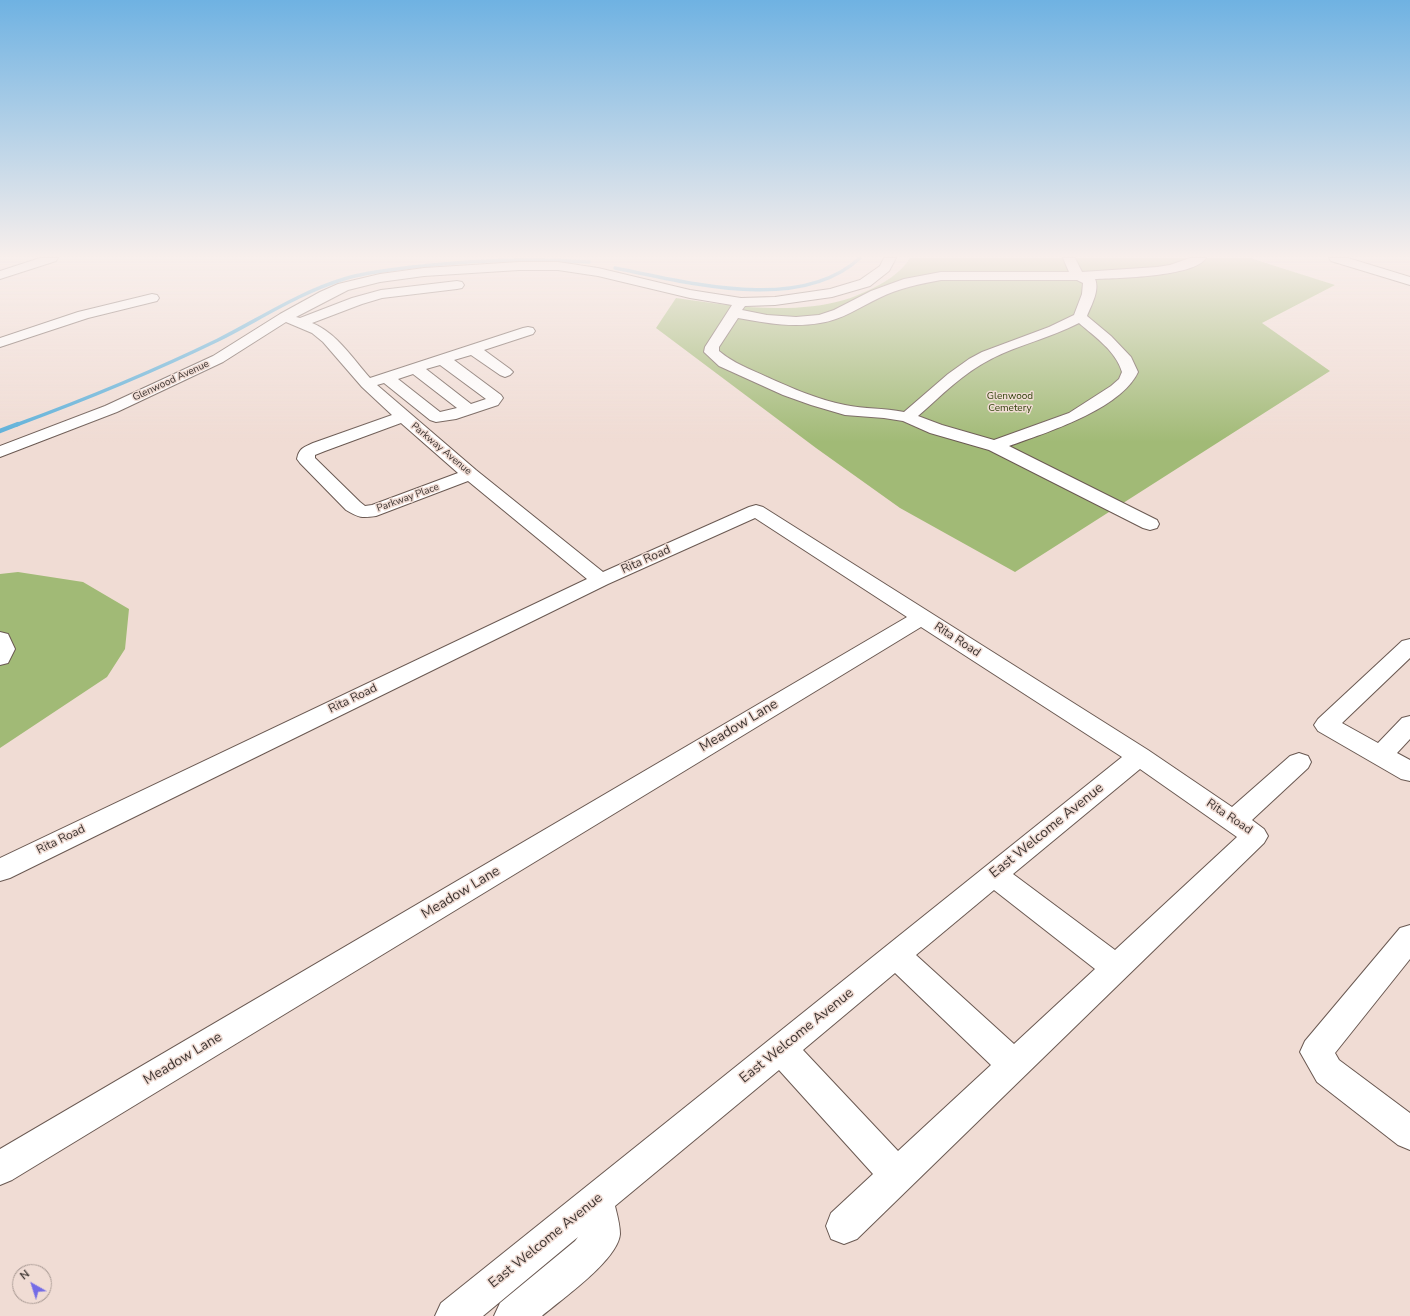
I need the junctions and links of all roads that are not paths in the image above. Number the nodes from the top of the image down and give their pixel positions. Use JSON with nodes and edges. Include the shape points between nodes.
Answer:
{"nodes":[{"id":1,"x":73,"y":319,"type":"edge"},
{"id":2,"x":729,"y":319,"type":"edge"},
{"id":3,"x":773,"y":319,"type":"edge"},
{"id":4,"x":815,"y":319,"type":"edge"},
{"id":5,"x":1075,"y":319,"type":"edge"},
{"id":6,"x":1083,"y":319,"type":"edge"},
{"id":7,"x":292,"y":320,"type":"joint"},
{"id":8,"x":528,"y":331,"type":"dead end"},
{"id":9,"x":0,"y":343,"type":"edge"},
{"id":10,"x":472,"y":349,"type":"junction"},
{"id":11,"x":442,"y":359,"type":"junction"},
{"id":12,"x":415,"y":368,"type":"junction"},
{"id":13,"x":505,"y":372,"type":"dead end"},
{"id":14,"x":386,"y":377,"type":"junction"},
{"id":15,"x":367,"y":384,"type":"junction"},
{"id":16,"x":469,"y":410,"type":"junction"},
{"id":17,"x":403,"y":417,"type":"junction"},
{"id":18,"x":907,"y":417,"type":"junction"},
{"id":19,"x":995,"y":446,"type":"junction"},
{"id":20,"x":0,"y":452,"type":"edge"},
{"id":21,"x":470,"y":474,"type":"junction"},
{"id":22,"x":1150,"y":524,"type":"dead end"},
{"id":23,"x":601,"y":580,"type":"junction"},
{"id":24,"x":922,"y":617,"type":"junction"},
{"id":25,"x":0,"y":639,"type":"edge"},
{"id":26,"x":1410,"y":646,"type":"edge"},
{"id":27,"x":0,"y":658,"type":"edge"},
{"id":28,"x":1410,"y":724,"type":"edge"},
{"id":29,"x":1381,"y":755,"type":"junction"},
{"id":30,"x":1138,"y":756,"type":"junction"},
{"id":31,"x":1299,"y":762,"type":"dead end"},
{"id":32,"x":1410,"y":772,"type":"edge"},
{"id":33,"x":1245,"y":828,"type":"junction"},
{"id":34,"x":0,"y":870,"type":"edge"},
{"id":35,"x":994,"y":875,"type":"junction"},
{"id":36,"x":1410,"y":937,"type":"edge"},
{"id":37,"x":896,"y":955,"type":"junction"},
{"id":38,"x":1116,"y":968,"type":"junction"},
{"id":39,"x":780,"y":1049,"type":"junction"},
{"id":40,"x":1014,"y":1065,"type":"junction"},
{"id":41,"x":1410,"y":1133,"type":"edge"},
{"id":42,"x":0,"y":1168,"type":"edge"},
{"id":43,"x":898,"y":1176,"type":"junction"},
{"id":44,"x":597,"y":1199,"type":"junction"},
{"id":45,"x":844,"y":1226,"type":"dead end"},
{"id":46,"x":454,"y":1316,"type":"edge"},
{"id":47,"x":513,"y":1316,"type":"edge"}],
"edges":[{"from":1,"to":9,"type":"street"},
{"from":2,"to":18,"type":"street","via":[[711,352],[724,363],[789,392],[824,404],[845,410]]},
{"from":3,"to":4,"type":"street"},
{"from":5,"to":18,"type":"street","via":[[974,362]]},
{"from":6,"to":19,"type":"street","via":[[1126,360],[1130,372],[1126,381],[1075,416]]},
{"from":7,"to":15,"type":"street","name":"Parkway Avenue","via":[[317,330],[328,339]]},
{"from":7,"to":20,"type":"street","name":"Glenwood Avenue","via":[[204,366],[111,409]]},
{"from":8,"to":10,"type":"street"},
{"from":10,"to":11,"type":"street"},
{"from":10,"to":13,"type":"street"},
{"from":11,"to":12,"type":"street"},
{"from":11,"to":16,"type":"street","via":[[495,398],[492,402]]},
{"from":12,"to":14,"type":"street"},
{"from":12,"to":16,"type":"street"},
{"from":14,"to":15,"type":"street"},
{"from":14,"to":16,"type":"street","via":[[436,417]]},
{"from":15,"to":17,"type":"street","name":"Parkway Avenue"},
{"from":17,"to":21,"type":"street","name":"Parkway Avenue"},
{"from":17,"to":21,"type":"street","name":"Parkway Place","via":[[319,446],[307,452],[306,459],[362,512],[376,510]]},
{"from":18,"to":19,"type":"street","via":[[936,429]]},
{"from":19,"to":22,"type":"street"},
{"from":21,"to":23,"type":"street","name":"Parkway Avenue"},
{"from":23,"to":24,"type":"street","name":"Rita Road","via":[[756,511]]},
{"from":23,"to":34,"type":"street","name":"Rita Road"},
{"from":24,"to":30,"type":"street","name":"Rita Road"},
{"from":24,"to":42,"type":"street","name":"Meadow Lane"},
{"from":25,"to":27,"type":"street","via":[[4,649]]},
{"from":26,"to":29,"type":"street","via":[[1326,725]]},
{"from":28,"to":29,"type":"street"},
{"from":29,"to":32,"type":"street"},
{"from":30,"to":33,"type":"street","name":"Rita Road"},
{"from":30,"to":35,"type":"street","name":"East Welcome Avenue"},
{"from":31,"to":33,"type":"street"},
{"from":33,"to":38,"type":"street"},
{"from":35,"to":37,"type":"street","name":"East Welcome Avenue"},
{"from":35,"to":38,"type":"street"},
{"from":36,"to":41,"type":"street","via":[[1316,1052],[1328,1072]]},
{"from":37,"to":39,"type":"street","name":"East Welcome Avenue"},
{"from":37,"to":40,"type":"street"},
{"from":38,"to":40,"type":"street"},
{"from":39,"to":43,"type":"street"},
{"from":39,"to":44,"type":"street","name":"East Welcome Avenue"},
{"from":40,"to":43,"type":"street"},
{"from":43,"to":45,"type":"street"},
{"from":44,"to":46,"type":"street","name":"East Welcome Avenue"},
{"from":44,"to":47,"type":"street","via":[[602,1234],[588,1254]]}]}
